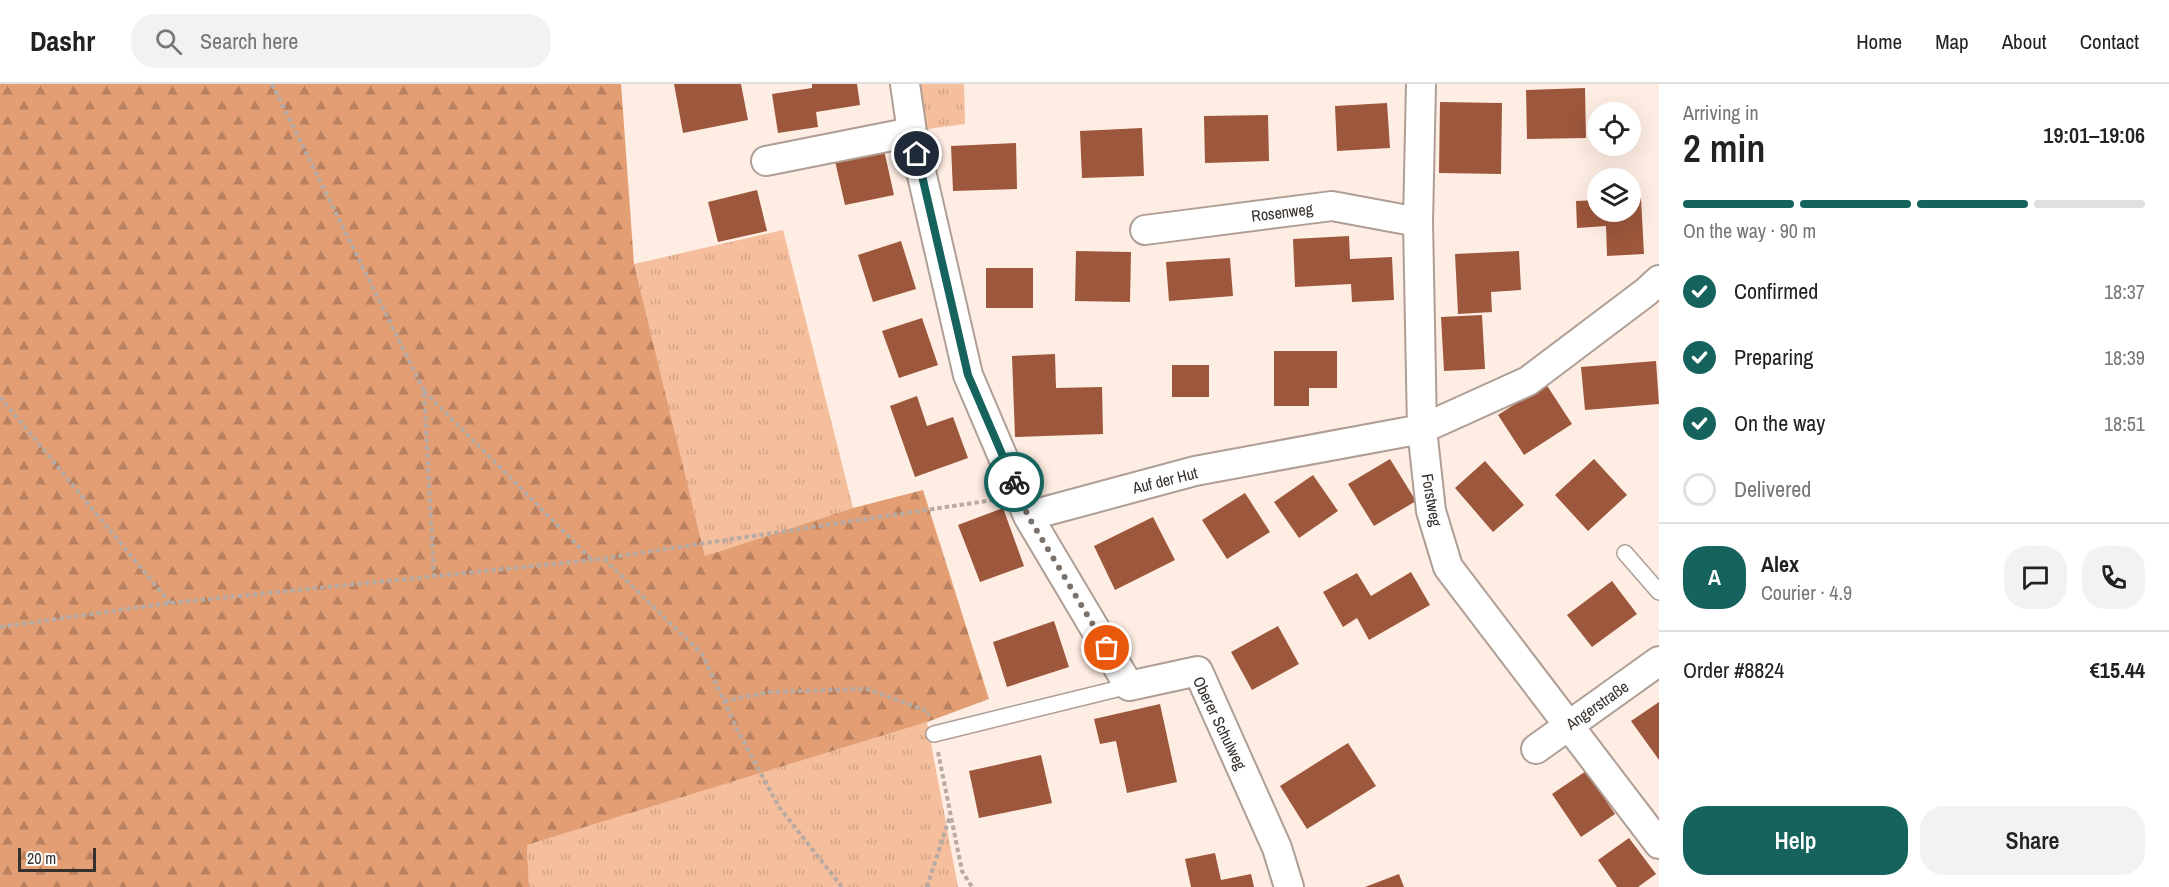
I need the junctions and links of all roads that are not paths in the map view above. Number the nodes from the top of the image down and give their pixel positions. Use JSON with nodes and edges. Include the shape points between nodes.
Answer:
{"nodes":[{"id":1,"x":905,"y":84,"type":"edge"},
{"id":2,"x":1420,"y":84,"type":"edge"},
{"id":3,"x":912,"y":132,"type":"junction"},
{"id":4,"x":766,"y":161,"type":"dead end"},
{"id":5,"x":1418,"y":222,"type":"junction"},
{"id":6,"x":1145,"y":230,"type":"dead end"},
{"id":7,"x":1659,"y":280,"type":"edge"},
{"id":8,"x":1422,"y":429,"type":"junction"},
{"id":9,"x":1028,"y":516,"type":"junction"},
{"id":10,"x":1625,"y":553,"type":"dead end"},
{"id":11,"x":1659,"y":592,"type":"edge"},
{"id":12,"x":1659,"y":661,"type":"edge"},
{"id":13,"x":1129,"y":686,"type":"junction"},
{"id":14,"x":1568,"y":725,"type":"junction"},
{"id":15,"x":934,"y":734,"type":"road end"},
{"id":16,"x":1536,"y":749,"type":"dead end"},
{"id":17,"x":1659,"y":844,"type":"edge"},
{"id":18,"x":1289,"y":887,"type":"edge"}],
"edges":[{"from":1,"to":3,"type":"street"},
{"from":2,"to":5,"type":"street","name":"Forstweg"},
{"from":3,"to":4,"type":"street"},
{"from":3,"to":9,"type":"street","via":[[968,375]]},
{"from":5,"to":6,"type":"street","name":"Rosenweg","via":[[1332,206]]},
{"from":5,"to":8,"type":"street","name":"Forstweg"},
{"from":7,"to":8,"type":"street","name":"Auf der Hut","via":[[1528,381]]},
{"from":8,"to":9,"type":"street","name":"Auf der Hut","via":[[1195,471]]},
{"from":8,"to":14,"type":"street","name":"Forstweg","via":[[1431,511],[1448,567]]},
{"from":9,"to":13,"type":"street"},
{"from":10,"to":11,"type":"lane"},
{"from":12,"to":14,"type":"street","name":"Angerstraße"},
{"from":13,"to":15,"type":"lane"},
{"from":13,"to":18,"type":"street","name":"Oberer Schulweg","via":[[1198,671],[1277,848]]},
{"from":14,"to":16,"type":"street","name":"Angerstraße"},
{"from":14,"to":17,"type":"street","name":"Forstweg"}]}
